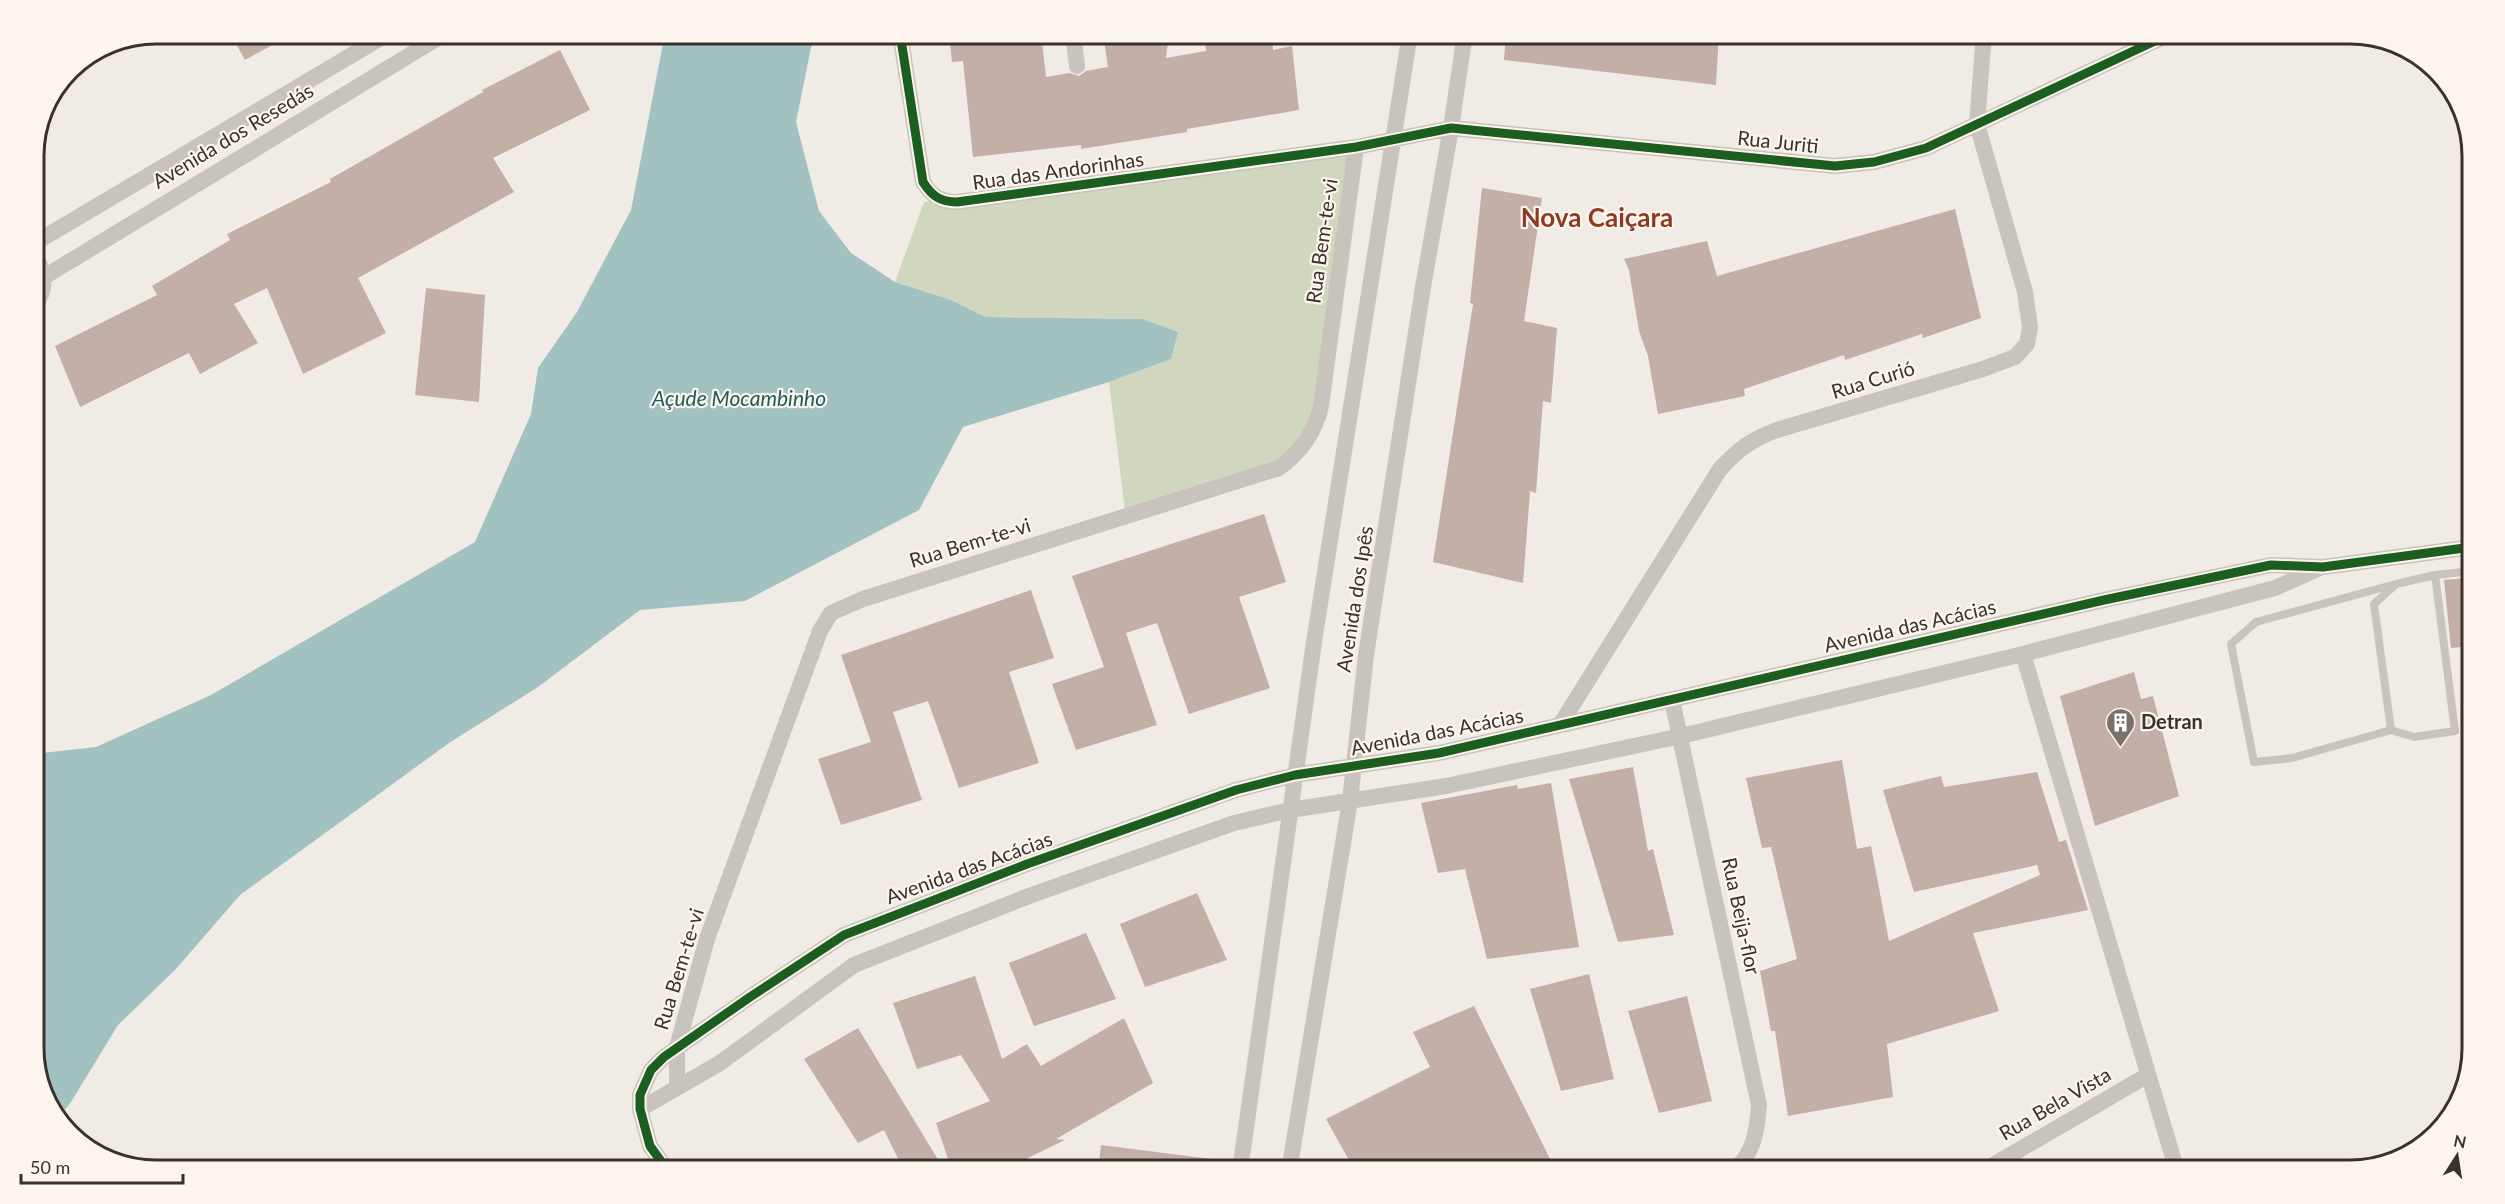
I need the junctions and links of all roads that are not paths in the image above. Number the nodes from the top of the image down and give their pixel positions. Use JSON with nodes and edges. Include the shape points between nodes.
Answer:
{"nodes":[{"id":1,"x":370,"y":44,"type":"edge"},
{"id":2,"x":428,"y":44,"type":"edge"},
{"id":3,"x":902,"y":44,"type":"edge"},
{"id":4,"x":1074,"y":44,"type":"edge"},
{"id":5,"x":1408,"y":44,"type":"edge"},
{"id":6,"x":1463,"y":44,"type":"edge"},
{"id":7,"x":1983,"y":44,"type":"edge"},
{"id":8,"x":2148,"y":44,"type":"edge"},
{"id":9,"x":1077,"y":66,"type":"dead end"},
{"id":10,"x":1977,"y":124,"type":"junction"},
{"id":11,"x":1451,"y":128,"type":"junction"},
{"id":12,"x":1393,"y":138,"type":"junction"},
{"id":13,"x":1356,"y":147,"type":"junction"},
{"id":14,"x":44,"y":237,"type":"edge"},
{"id":15,"x":44,"y":277,"type":"edge"},
{"id":16,"x":2461,"y":548,"type":"edge"},
{"id":17,"x":2323,"y":567,"type":"junction"},
{"id":18,"x":2461,"y":572,"type":"edge"},
{"id":19,"x":2435,"y":575,"type":"junction"},
{"id":20,"x":2396,"y":584,"type":"junction"},
{"id":21,"x":2023,"y":654,"type":"junction"},
{"id":22,"x":1672,"y":699,"type":"junction"},
{"id":23,"x":1560,"y":725,"type":"junction"},
{"id":24,"x":2391,"y":730,"type":"junction"},
{"id":25,"x":1681,"y":736,"type":"junction"},
{"id":26,"x":1353,"y":766,"type":"junction"},
{"id":27,"x":1295,"y":775,"type":"junction"},
{"id":28,"x":1350,"y":801,"type":"junction"},
{"id":29,"x":1290,"y":810,"type":"junction"},
{"id":30,"x":677,"y":1047,"type":"junction"},
{"id":31,"x":2148,"y":1075,"type":"junction"},
{"id":32,"x":691,"y":1080,"type":"junction"},
{"id":33,"x":640,"y":1109,"type":"junction"},
{"id":34,"x":660,"y":1160,"type":"edge"},
{"id":35,"x":1242,"y":1160,"type":"edge"},
{"id":36,"x":1291,"y":1160,"type":"edge"},
{"id":37,"x":1745,"y":1160,"type":"edge"},
{"id":38,"x":2002,"y":1160,"type":"edge"},
{"id":39,"x":2174,"y":1160,"type":"edge"}],
"edges":[{"from":1,"to":14,"type":"street","name":"Avenida dos Resedás"},
{"from":2,"to":15,"type":"street","name":"Avenida dos Resedás"},
{"from":3,"to":13,"type":"street","name":"Rua das Andorinhas","via":[[921,176],[932,195],[947,202]]},
{"from":4,"to":9,"type":"street"},
{"from":5,"to":12,"type":"street","name":"Avenida dos Ipês"},
{"from":6,"to":11,"type":"street","name":"Avenida dos Ipês"},
{"from":7,"to":10,"type":"street","name":"Rua Curió"},
{"from":8,"to":10,"type":"street","name":"Rua Juriti"},
{"from":10,"to":11,"type":"street","name":"Rua Juriti","via":[[1926,148],[1874,162],[1835,166]]},
{"from":10,"to":23,"type":"street","name":"Rua Curió","via":[[2025,292],[2030,327],[2027,344],[2015,357],[1983,369],[1777,430],[1739,449],[1720,470]]},
{"from":11,"to":12,"type":"street","name":"Rua Juriti"},
{"from":11,"to":26,"type":"street","name":"Avenida dos Ipês","via":[[1366,655]]},
{"from":12,"to":13,"type":"street","name":"Rua Juriti"},
{"from":12,"to":27,"type":"street","name":"Avenida dos Ipês"},
{"from":13,"to":30,"type":"street","name":"Rua Bem-te-vi","via":[[1321,406],[1312,434],[1292,459],[1279,468],[863,599],[831,613],[820,631],[707,939]]},
{"from":16,"to":17,"type":"street"},
{"from":17,"to":21,"type":"street","via":[[2275,588]]},
{"from":17,"to":22,"type":"street","name":"Avenida das Acácias","via":[[2271,565]]},
{"from":18,"to":19,"type":"lane"},
{"from":19,"to":20,"type":"lane"},
{"from":19,"to":24,"type":"lane","via":[[2455,731],[2414,737]]},
{"from":20,"to":24,"type":"lane","via":[[2374,604]]},
{"from":20,"to":24,"type":"lane","via":[[2256,622],[2231,644],[2254,762],[2292,758]]},
{"from":21,"to":25,"type":"street"},
{"from":21,"to":31,"type":"street"},
{"from":22,"to":23,"type":"street","name":"Avenida das Acácias"},
{"from":22,"to":25,"type":"street","name":"Rua Beija-flor"},
{"from":23,"to":26,"type":"street","name":"Avenida das Acácias","via":[[1439,753]]},
{"from":25,"to":28,"type":"street","via":[[1446,786]]},
{"from":25,"to":37,"type":"street","name":"Rua Beija-flor","via":[[1759,1105],[1754,1143]]},
{"from":26,"to":27,"type":"street","name":"Avenida das Acácias"},
{"from":26,"to":28,"type":"street","name":"Avenida dos Ipês"},
{"from":27,"to":29,"type":"street","name":"Avenida dos Ipês"},
{"from":27,"to":30,"type":"street","name":"Avenida das Acácias","via":[[1236,790],[1137,825],[934,898],[844,935]]},
{"from":28,"to":29,"type":"street"},
{"from":28,"to":36,"type":"street","name":"Avenida dos Ipês"},
{"from":29,"to":32,"type":"street","via":[[1223,826],[854,965]]},
{"from":29,"to":35,"type":"street","name":"Avenida dos Ipês"},
{"from":30,"to":32,"type":"street","name":"Rua Bem-te-vi"},
{"from":30,"to":33,"type":"street","name":"Avenida das Acácias","via":[[651,1070],[640,1095]]},
{"from":31,"to":38,"type":"street","name":"Rua Bela Vista"},
{"from":31,"to":39,"type":"street"},
{"from":32,"to":33,"type":"street"},
{"from":33,"to":34,"type":"street","via":[[650,1146]]}]}
